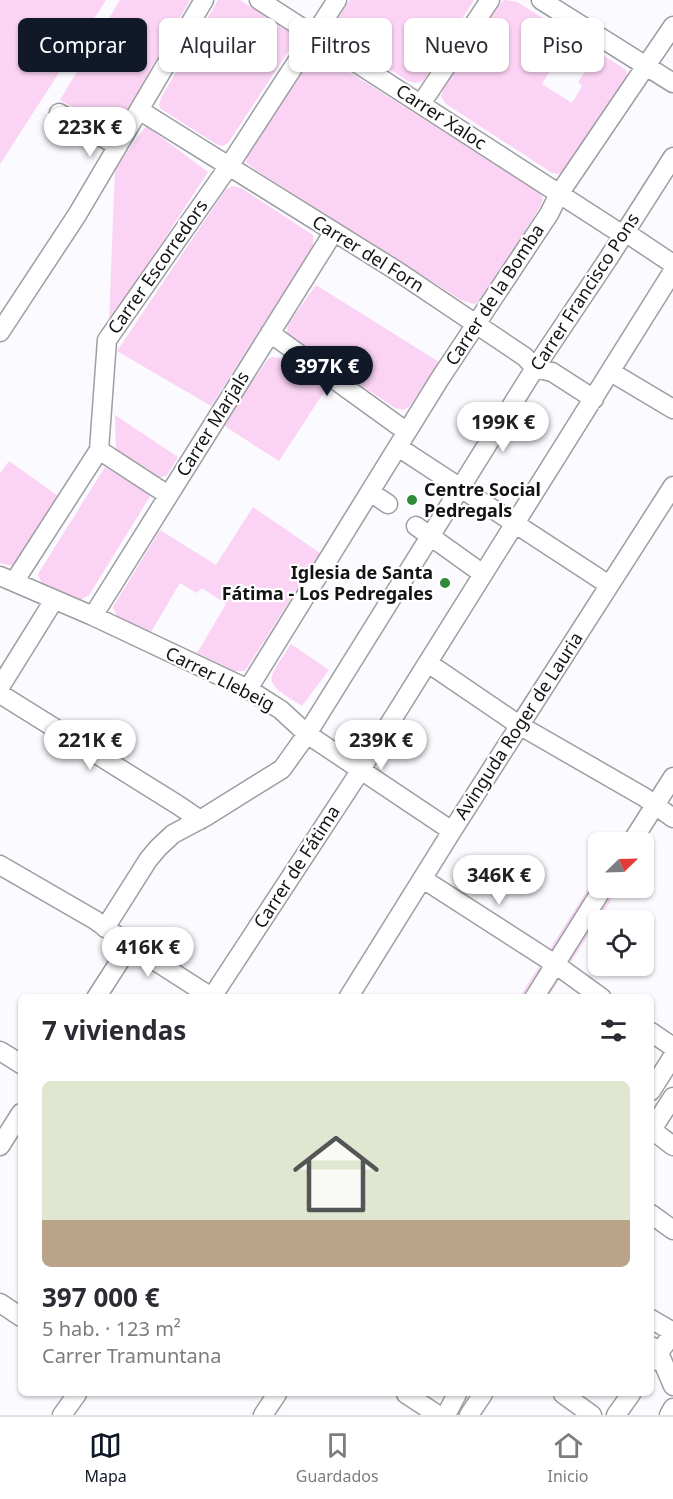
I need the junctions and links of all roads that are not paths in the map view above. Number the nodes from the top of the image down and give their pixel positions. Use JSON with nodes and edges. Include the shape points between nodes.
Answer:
{"nodes":[{"id":1,"x":204,"y":0,"type":"edge"},
{"id":2,"x":260,"y":0,"type":"edge"},
{"id":3,"x":337,"y":0,"type":"edge"},
{"id":4,"x":490,"y":0,"type":"edge"},
{"id":5,"x":541,"y":0,"type":"edge"},
{"id":6,"x":289,"y":18,"type":"edge"},
{"id":7,"x":325,"y":18,"type":"edge"},
{"id":8,"x":673,"y":26,"type":"edge"},
{"id":9,"x":646,"y":68,"type":"junction"},
{"id":10,"x":290,"y":72,"type":"edge"},
{"id":11,"x":372,"y":72,"type":"edge"},
{"id":12,"x":673,"y":83,"type":"edge"},
{"id":13,"x":421,"y":105,"type":"junction"},
{"id":14,"x":139,"y":110,"type":"junction"},
{"id":15,"x":59,"y":113,"type":"dead end"},
{"id":16,"x":118,"y":146,"type":"junction"},
{"id":17,"x":673,"y":157,"type":"edge"},
{"id":18,"x":229,"y":166,"type":"junction"},
{"id":19,"x":560,"y":194,"type":"junction"},
{"id":20,"x":333,"y":233,"type":"junction"},
{"id":21,"x":624,"y":233,"type":"junction"},
{"id":22,"x":673,"y":264,"type":"edge"},
{"id":23,"x":673,"y":271,"type":"edge"},
{"id":24,"x":476,"y":324,"type":"junction"},
{"id":25,"x":0,"y":332,"type":"edge"},
{"id":26,"x":270,"y":333,"type":"junction"},
{"id":27,"x":535,"y":368,"type":"junction"},
{"id":28,"x":611,"y":372,"type":"junction"},
{"id":29,"x":594,"y":399,"type":"junction"},
{"id":30,"x":673,"y":409,"type":"edge"},
{"id":31,"x":402,"y":440,"type":"junction"},
{"id":32,"x":99,"y":450,"type":"junction"},
{"id":33,"x":673,"y":486,"type":"edge"},
{"id":34,"x":459,"y":489,"type":"junction"},
{"id":35,"x":370,"y":492,"type":"junction"},
{"id":36,"x":168,"y":495,"type":"junction"},
{"id":37,"x":388,"y":504,"type":"dead end"},
{"id":38,"x":515,"y":522,"type":"junction"},
{"id":39,"x":423,"y":532,"type":"junction"},
{"id":40,"x":483,"y":574,"type":"junction"},
{"id":41,"x":7,"y":579,"type":"edge"},
{"id":42,"x":609,"y":585,"type":"junction"},
{"id":43,"x":54,"y":600,"type":"junction"},
{"id":44,"x":93,"y":616,"type":"junction"},
{"id":45,"x":428,"y":663,"type":"junction"},
{"id":46,"x":0,"y":687,"type":"edge"},
{"id":47,"x":248,"y":689,"type":"junction"},
{"id":48,"x":0,"y":694,"type":"edge"},
{"id":49,"x":519,"y":725,"type":"junction"},
{"id":50,"x":307,"y":734,"type":"junction"},
{"id":51,"x":361,"y":770,"type":"junction"},
{"id":52,"x":673,"y":777,"type":"edge"},
{"id":53,"x":655,"y":805,"type":"junction"},
{"id":54,"x":673,"y":818,"type":"edge"},
{"id":55,"x":200,"y":820,"type":"junction"},
{"id":56,"x":452,"y":831,"type":"junction"},
{"id":57,"x":638,"y":832,"type":"edge"},
{"id":58,"x":0,"y":865,"type":"edge"},
{"id":59,"x":423,"y":879,"type":"junction"},
{"id":60,"x":597,"y":898,"type":"edge"},
{"id":61,"x":105,"y":928,"type":"junction"},
{"id":62,"x":130,"y":945,"type":"junction"},
{"id":63,"x":555,"y":964,"type":"junction"},
{"id":64,"x":99,"y":994,"type":"edge"},
{"id":65,"x":207,"y":994,"type":"edge"},
{"id":66,"x":214,"y":994,"type":"edge"},
{"id":67,"x":351,"y":994,"type":"edge"},
{"id":68,"x":536,"y":994,"type":"edge"},
{"id":69,"x":596,"y":994,"type":"edge"},
{"id":70,"x":654,"y":1034,"type":"edge"},
{"id":71,"x":673,"y":1047,"type":"edge"},
{"id":72,"x":0,"y":1051,"type":"edge"},
{"id":73,"x":673,"y":1056,"type":"edge"},
{"id":74,"x":18,"y":1062,"type":"edge"},
{"id":75,"x":654,"y":1086,"type":"edge"},
{"id":76,"x":673,"y":1097,"type":"edge"},
{"id":77,"x":18,"y":1118,"type":"edge"},
{"id":78,"x":654,"y":1126,"type":"edge"},
{"id":79,"x":654,"y":1133,"type":"edge"},
{"id":80,"x":0,"y":1146,"type":"edge"},
{"id":81,"x":673,"y":1146,"type":"edge"},
{"id":82,"x":654,"y":1216,"type":"edge"},
{"id":83,"x":673,"y":1230,"type":"edge"},
{"id":84,"x":0,"y":1303,"type":"edge"},
{"id":85,"x":18,"y":1315,"type":"edge"},
{"id":86,"x":654,"y":1321,"type":"edge"},
{"id":87,"x":673,"y":1333,"type":"edge"},
{"id":88,"x":654,"y":1355,"type":"edge"},
{"id":89,"x":673,"y":1386,"type":"edge"},
{"id":90,"x":76,"y":1396,"type":"edge"},
{"id":91,"x":276,"y":1396,"type":"edge"},
{"id":92,"x":409,"y":1396,"type":"edge"},
{"id":93,"x":456,"y":1396,"type":"edge"},
{"id":94,"x":482,"y":1396,"type":"edge"},
{"id":95,"x":565,"y":1396,"type":"edge"},
{"id":96,"x":630,"y":1396,"type":"edge"},
{"id":97,"x":673,"y":1408,"type":"edge"},
{"id":98,"x":62,"y":1415,"type":"edge"},
{"id":99,"x":263,"y":1415,"type":"edge"},
{"id":100,"x":438,"y":1415,"type":"edge"},
{"id":101,"x":447,"y":1415,"type":"edge"},
{"id":102,"x":454,"y":1415,"type":"edge"},
{"id":103,"x":469,"y":1415,"type":"edge"},
{"id":104,"x":592,"y":1415,"type":"edge"},
{"id":105,"x":616,"y":1415,"type":"edge"},
{"id":106,"x":669,"y":1415,"type":"edge"}],
"edges":[{"from":1,"to":14,"type":"street"},
{"from":2,"to":6,"type":"street","name":"Carrer Xaloc"},
{"from":3,"to":7,"type":"street","name":"Carrer Escorredors"},
{"from":4,"to":13,"type":"street"},
{"from":5,"to":9,"type":"street"},
{"from":8,"to":9,"type":"street","name":"Carrer de la Bomba"},
{"from":9,"to":12,"type":"street"},
{"from":9,"to":19,"type":"street","name":"Carrer de la Bomba"},
{"from":10,"to":18,"type":"street","name":"Carrer Escorredors"},
{"from":11,"to":13,"type":"street","name":"Carrer Xaloc"},
{"from":13,"to":19,"type":"street","name":"Carrer Xaloc"},
{"from":14,"to":16,"type":"street"},
{"from":14,"to":18,"type":"street","name":"Carrer del Forn"},
{"from":15,"to":16,"type":"street"},
{"from":16,"to":25,"type":"street"},
{"from":17,"to":21,"type":"street","name":"Carrer Francisco Pons"},
{"from":18,"to":20,"type":"street","name":"Carrer del Forn"},
{"from":18,"to":32,"type":"street","name":"Carrer Escorredors","via":[[107,339]]},
{"from":19,"to":21,"type":"street","name":"Carrer Xaloc"},
{"from":19,"to":24,"type":"street","name":"Carrer de la Bomba"},
{"from":20,"to":24,"type":"street","name":"Carrer del Forn"},
{"from":20,"to":26,"type":"street","name":"Carrer Marjals"},
{"from":21,"to":22,"type":"street","name":"Carrer Xaloc"},
{"from":21,"to":27,"type":"street","name":"Carrer Francisco Pons"},
{"from":23,"to":28,"type":"street","name":"Carrer de Fátima"},
{"from":24,"to":27,"type":"street","name":"Carrer del Forn"},
{"from":24,"to":31,"type":"street","name":"Carrer de la Bomba"},
{"from":26,"to":31,"type":"street"},
{"from":26,"to":36,"type":"street","name":"Carrer Marjals"},
{"from":27,"to":29,"type":"street","name":"Carrer del Forn","via":[[552,372]]},
{"from":27,"to":34,"type":"street","name":"Carrer Francisco Pons"},
{"from":28,"to":29,"type":"street","name":"Carrer de Fátima"},
{"from":28,"to":30,"type":"street"},
{"from":29,"to":38,"type":"street","name":"Carrer de Fátima"},
{"from":31,"to":34,"type":"street"},
{"from":31,"to":35,"type":"street","name":"Carrer de la Bomba"},
{"from":32,"to":36,"type":"street"},
{"from":32,"to":41,"type":"street","name":"Carrer Escorredors"},
{"from":33,"to":42,"type":"street","name":"Avinguda Roger de Lauria"},
{"from":34,"to":38,"type":"street"},
{"from":34,"to":39,"type":"street","name":"Carrer Francisco Pons"},
{"from":35,"to":37,"type":"street"},
{"from":35,"to":47,"type":"street","name":"Carrer de la Bomba"},
{"from":36,"to":44,"type":"street","name":"Carrer Marjals"},
{"from":38,"to":40,"type":"street","name":"Carrer de Fátima"},
{"from":38,"to":42,"type":"street"},
{"from":39,"to":40,"type":"street"},
{"from":39,"to":50,"type":"street","name":"Carrer Francisco Pons"},
{"from":40,"to":45,"type":"street","name":"Carrer de Fátima"},
{"from":41,"to":43,"type":"street","name":"Carrer Llebeig"},
{"from":42,"to":49,"type":"street","name":"Avinguda Roger de Lauria"},
{"from":43,"to":44,"type":"street","name":"Carrer Llebeig"},
{"from":43,"to":46,"type":"street"},
{"from":44,"to":47,"type":"street","name":"Carrer Llebeig"},
{"from":45,"to":49,"type":"street"},
{"from":45,"to":51,"type":"street","name":"Carrer de Fátima"},
{"from":47,"to":50,"type":"street","name":"Carrer Llebeig","via":[[281,710]]},
{"from":48,"to":55,"type":"street"},
{"from":49,"to":53,"type":"street"},
{"from":49,"to":56,"type":"street","name":"Avinguda Roger de Lauria"},
{"from":50,"to":51,"type":"street","name":"Carrer Llebeig"},
{"from":50,"to":55,"type":"street","name":"Carrer Francisco Pons","via":[[282,769]]},
{"from":51,"to":56,"type":"street","name":"Carrer Llebeig"},
{"from":51,"to":66,"type":"street","name":"Carrer de Fátima"},
{"from":52,"to":53,"type":"street"},
{"from":53,"to":54,"type":"street"},
{"from":53,"to":57,"type":"street"},
{"from":55,"to":61,"type":"street","name":"Carrer Francisco Pons","via":[[173,834],[158,848]]},
{"from":56,"to":59,"type":"street","name":"Avinguda Roger de Lauria"},
{"from":58,"to":61,"type":"street"},
{"from":59,"to":63,"type":"street"},
{"from":59,"to":67,"type":"street","name":"Avinguda Roger de Lauria"},
{"from":60,"to":63,"type":"street"},
{"from":61,"to":62,"type":"street"},
{"from":62,"to":64,"type":"street"},
{"from":62,"to":65,"type":"street"},
{"from":63,"to":68,"type":"street"},
{"from":63,"to":69,"type":"street"},
{"from":70,"to":71,"type":"street"},
{"from":72,"to":74,"type":"street"},
{"from":73,"to":75,"type":"street"},
{"from":76,"to":78,"type":"street"},
{"from":77,"to":80,"type":"street"},
{"from":79,"to":81,"type":"street"},
{"from":82,"to":83,"type":"street"},
{"from":84,"to":85,"type":"street"},
{"from":86,"to":87,"type":"street"},
{"from":87,"to":88,"type":"street"},
{"from":88,"to":89,"type":"street"},
{"from":90,"to":98,"type":"street"},
{"from":91,"to":99,"type":"street"},
{"from":92,"to":100,"type":"street"},
{"from":93,"to":101,"type":"street"},
{"from":94,"to":103,"type":"street"},
{"from":95,"to":104,"type":"street"},
{"from":96,"to":105,"type":"street"},
{"from":97,"to":106,"type":"street"},
{"from":101,"to":102,"type":"street"}]}
